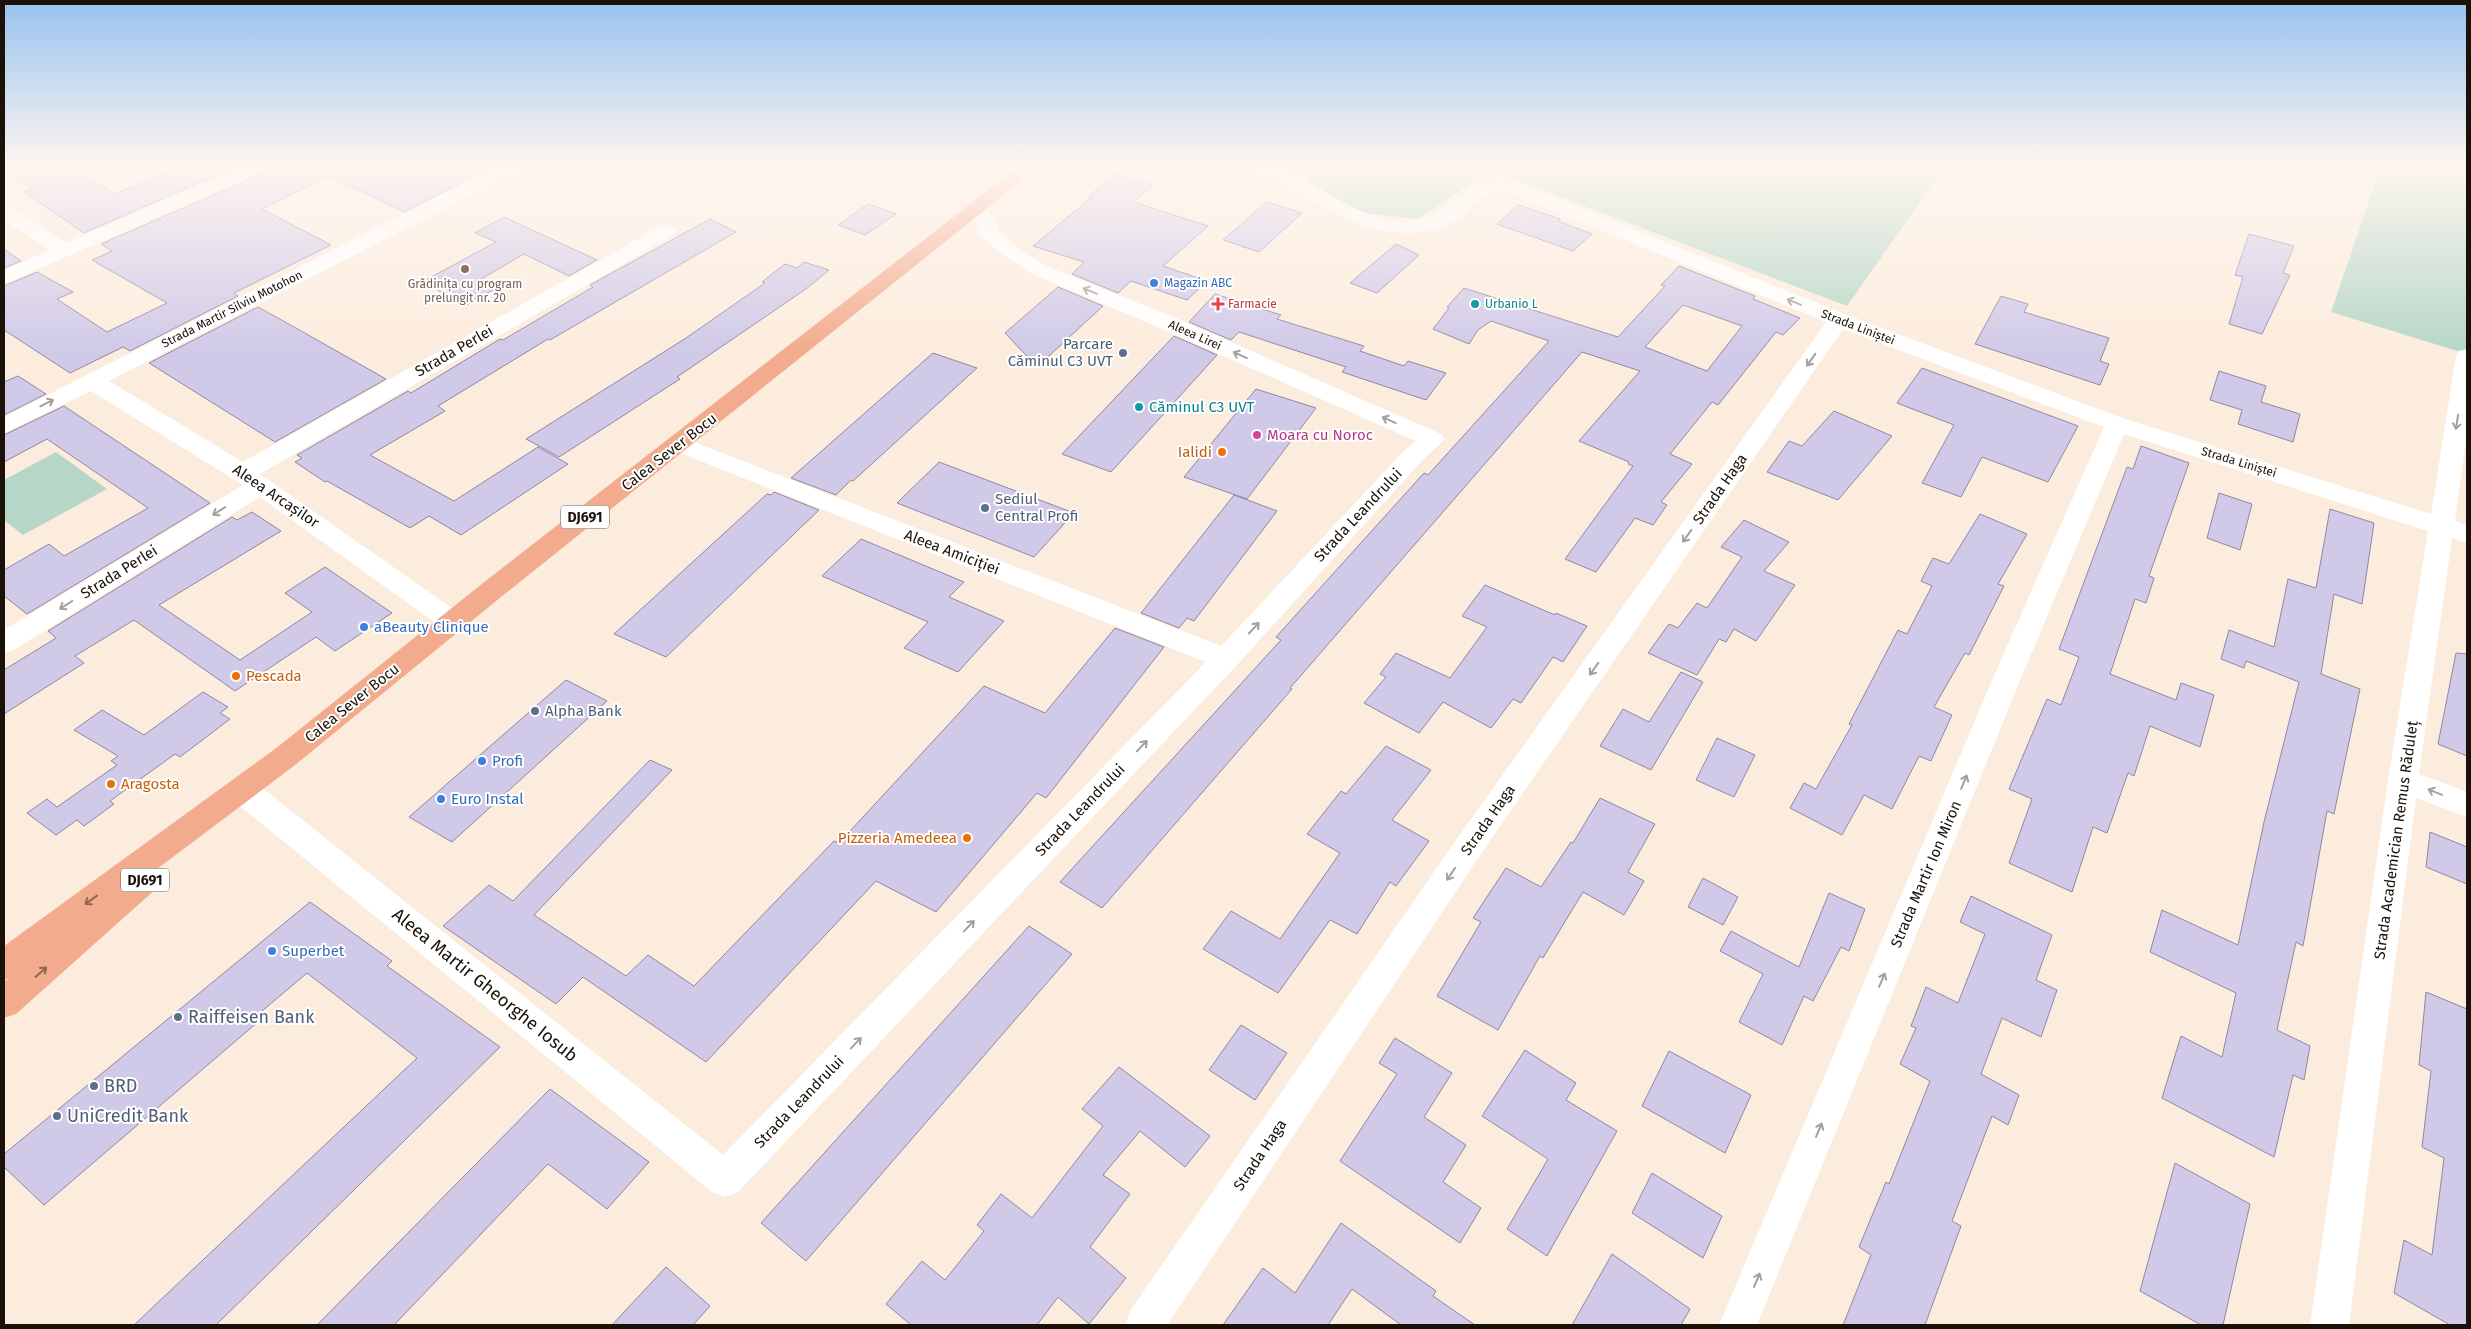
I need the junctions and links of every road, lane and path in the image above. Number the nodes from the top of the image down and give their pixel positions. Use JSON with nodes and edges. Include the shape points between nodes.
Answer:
{"nodes":[{"id":1,"x":29,"y":228,"type":"edge"},
{"id":2,"x":117,"y":228,"type":"edge"},
{"id":3,"x":391,"y":228,"type":"edge"},
{"id":4,"x":953,"y":228,"type":"edge"},
{"id":5,"x":987,"y":228,"type":"edge"},
{"id":6,"x":1613,"y":228,"type":"edge"},
{"id":7,"x":666,"y":231,"type":"dead end"},
{"id":8,"x":65,"y":251,"type":"junction"},
{"id":9,"x":4,"y":278,"type":"edge"},
{"id":10,"x":1839,"y":320,"type":"junction"},
{"id":11,"x":2467,"y":356,"type":"edge"},
{"id":12,"x":92,"y":380,"type":"junction"},
{"id":13,"x":2117,"y":424,"type":"junction"},
{"id":14,"x":4,"y":426,"type":"edge"},
{"id":15,"x":1433,"y":439,"type":"joint"},
{"id":16,"x":678,"y":444,"type":"junction"},
{"id":17,"x":252,"y":479,"type":"junction"},
{"id":18,"x":2454,"y":529,"type":"edge"},
{"id":19,"x":453,"y":622,"type":"junction"},
{"id":20,"x":4,"y":643,"type":"edge"},
{"id":21,"x":1226,"y":659,"type":"junction"},
{"id":22,"x":285,"y":757,"type":"junction"},
{"id":23,"x":2403,"y":780,"type":"junction"},
{"id":24,"x":245,"y":792,"type":"junction"},
{"id":25,"x":2467,"y":805,"type":"edge"},
{"id":26,"x":4,"y":965,"type":"edge"},
{"id":27,"x":4,"y":1003,"type":"edge"},
{"id":28,"x":725,"y":1179,"type":"joint"},
{"id":29,"x":1144,"y":1325,"type":"edge"},
{"id":30,"x":1738,"y":1325,"type":"edge"},
{"id":31,"x":2330,"y":1325,"type":"edge"}],
"edges":[{"from":1,"to":8,"type":"street"},
{"from":2,"to":8,"type":"street"},
{"from":3,"to":12,"type":"street","name":"Strada Martir Silviu Motohon"},
{"from":4,"to":16,"type":"main road","name":"Calea Sever Bocu","number":"DJ691"},
{"from":15,"to":5,"type":"street","name":"Aleea Lirei","one_way":true,"via":[[1039,270],[1010,251]]},
{"from":10,"to":6,"type":"street","name":"Strada Liniștei","one_way":true},
{"from":7,"to":17,"type":"street","name":"Strada Perlei"},
{"from":8,"to":9,"type":"street"},
{"from":10,"to":13,"type":"street","name":"Strada Liniștei"},
{"from":10,"to":29,"type":"street","name":"Strada Haga","one_way":true,"via":[[1465,852]]},
{"from":11,"to":18,"type":"street","name":"Strada Academician Remus Răduleț","one_way":true},
{"from":14,"to":12,"type":"street","name":"Strada Martir Silviu Motohon","one_way":true},
{"from":12,"to":17,"type":"street","name":"Aleea Arcașilor"},
{"from":13,"to":18,"type":"street","name":"Strada Liniștei"},
{"from":30,"to":13,"type":"street","name":"Strada Martir Ion Miron","one_way":true,"via":[[2007,678]]},
{"from":21,"to":15,"type":"street","name":"Strada Leandrului","one_way":true,"via":[[1411,458]]},
{"from":16,"to":19,"type":"main road","name":"Calea Sever Bocu","number":"DJ691"},
{"from":16,"to":21,"type":"street","name":"Aleea Amiciției"},
{"from":17,"to":19,"type":"street","name":"Aleea Arcașilor"},
{"from":17,"to":20,"type":"street","name":"Strada Perlei","one_way":true},
{"from":18,"to":23,"type":"street","name":"Strada Academician Remus Răduleț"},
{"from":19,"to":22,"type":"main road","name":"Calea Sever Bocu","number":"DJ691"},
{"from":28,"to":21,"type":"street","name":"Strada Leandrului","one_way":true},
{"from":22,"to":24,"type":"main road","name":"Calea Sever Bocu","number":"DJ691"},
{"from":22,"to":26,"type":"main road","name":"Calea Sever Bocu","number":"DJ691","one_way":true},
{"from":25,"to":23,"type":"street","one_way":true},
{"from":23,"to":31,"type":"street","name":"Strada Academician Remus Răduleț"},
{"from":27,"to":24,"type":"main road","name":"Calea Sever Bocu","number":"DJ691","one_way":true},
{"from":24,"to":28,"type":"street","name":"Aleea Martir Gheorghe Iosub"}]}
